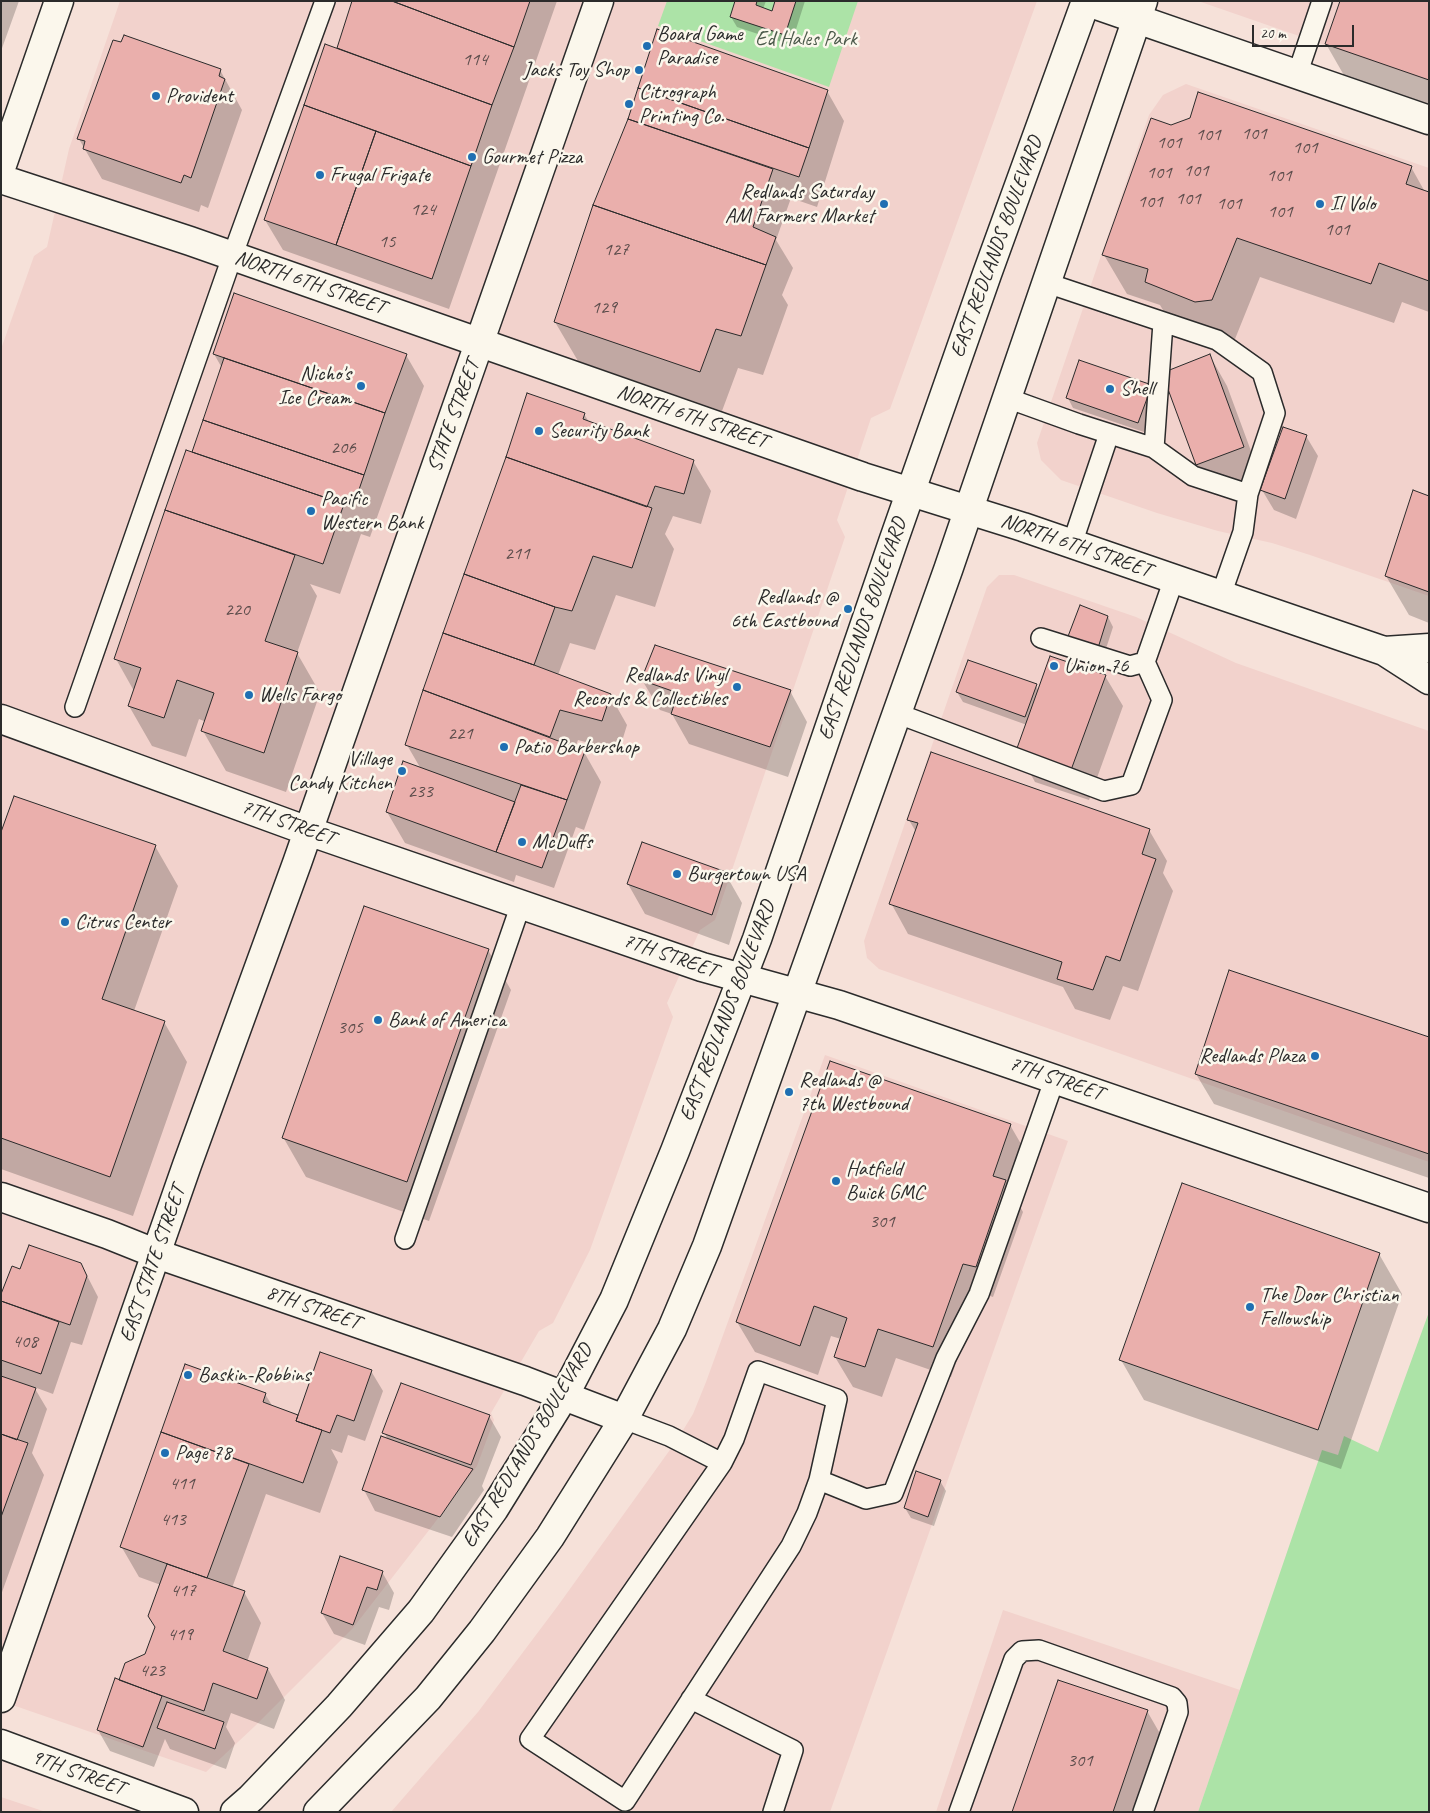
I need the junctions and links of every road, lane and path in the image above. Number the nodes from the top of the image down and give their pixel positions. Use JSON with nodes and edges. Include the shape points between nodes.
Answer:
{"nodes":[{"id":1,"x":59,"y":1,"type":"edge"},
{"id":2,"x":325,"y":1,"type":"edge"},
{"id":3,"x":599,"y":1,"type":"edge"},
{"id":4,"x":1085,"y":1,"type":"edge"},
{"id":5,"x":1317,"y":3,"type":"edge"},
{"id":6,"x":1140,"y":10,"type":"edge"},
{"id":7,"x":1297,"y":75,"type":"junction"},
{"id":8,"x":1429,"y":120,"type":"edge"},
{"id":9,"x":1,"y":168,"type":"edge"},
{"id":10,"x":1,"y":179,"type":"edge"},
{"id":11,"x":232,"y":257,"type":"junction"},
{"id":12,"x":1047,"y":283,"type":"junction"},
{"id":13,"x":1163,"y":323,"type":"junction"},
{"id":14,"x":480,"y":342,"type":"junction"},
{"id":15,"x":1007,"y":398,"type":"junction"},
{"id":16,"x":1109,"y":434,"type":"junction"},
{"id":17,"x":1154,"y":448,"type":"junction"},
{"id":18,"x":910,"y":492,"type":"junction"},
{"id":19,"x":1248,"y":494,"type":"junction"},
{"id":20,"x":968,"y":510,"type":"junction"},
{"id":21,"x":1072,"y":544,"type":"junction"},
{"id":22,"x":1174,"y":579,"type":"junction"},
{"id":23,"x":1221,"y":595,"type":"junction"},
{"id":24,"x":1042,"y":638,"type":"dead end"},
{"id":25,"x":1429,"y":648,"type":"edge"},
{"id":26,"x":1384,"y":651,"type":"junction"},
{"id":27,"x":1145,"y":662,"type":"junction"},
{"id":28,"x":1429,"y":680,"type":"edge"},
{"id":29,"x":75,"y":707,"type":"dead end"},
{"id":30,"x":896,"y":713,"type":"junction"},
{"id":31,"x":1,"y":719,"type":"edge"},
{"id":32,"x":308,"y":831,"type":"junction"},
{"id":33,"x":521,"y":904,"type":"junction"},
{"id":34,"x":742,"y":979,"type":"junction"},
{"id":35,"x":796,"y":994,"type":"junction"},
{"id":36,"x":1055,"y":1078,"type":"junction"},
{"id":37,"x":1,"y":1197,"type":"edge"},
{"id":38,"x":1429,"y":1208,"type":"edge"},
{"id":39,"x":405,"y":1239,"type":"dead end"},
{"id":40,"x":157,"y":1254,"type":"junction"},
{"id":41,"x":564,"y":1396,"type":"junction"},
{"id":42,"x":624,"y":1419,"type":"junction"},
{"id":43,"x":722,"y":1462,"type":"junction"},
{"id":44,"x":819,"y":1480,"type":"junction"},
{"id":45,"x":1,"y":1698,"type":"edge"},
{"id":46,"x":690,"y":1699,"type":"junction"},
{"id":47,"x":1,"y":1744,"type":"edge"},
{"id":48,"x":184,"y":1812,"type":"edge"},
{"id":49,"x":235,"y":1812,"type":"edge"},
{"id":50,"x":318,"y":1812,"type":"edge"},
{"id":51,"x":773,"y":1812,"type":"edge"},
{"id":52,"x":959,"y":1812,"type":"edge"},
{"id":53,"x":1143,"y":1812,"type":"edge"}],
"edges":[{"from":1,"to":9,"type":"main road"},
{"from":2,"to":11,"type":"lane"},
{"from":3,"to":14,"type":"main road","name":"STATE STREET"},
{"from":4,"to":6,"type":"main road"},
{"from":4,"to":18,"type":"main road","name":"EAST REDLANDS BOULEVARD"},
{"from":5,"to":7,"type":"lane"},
{"from":6,"to":7,"type":"main road"},
{"from":6,"to":12,"type":"main road"},
{"from":7,"to":8,"type":"main road"},
{"from":10,"to":11,"type":"main road","name":"NORTH 6TH STREET"},
{"from":11,"to":14,"type":"main road","name":"NORTH 6TH STREET"},
{"from":11,"to":29,"type":"lane"},
{"from":12,"to":13,"type":"lane"},
{"from":12,"to":15,"type":"main road"},
{"from":13,"to":17,"type":"lane"},
{"from":13,"to":19,"type":"lane","via":[[1217,340],[1262,372],[1275,414]]},
{"from":14,"to":18,"type":"main road","name":"NORTH 6TH STREET"},
{"from":14,"to":32,"type":"main road","name":"STATE STREET"},
{"from":15,"to":16,"type":"lane"},
{"from":15,"to":20,"type":"main road"},
{"from":16,"to":17,"type":"lane"},
{"from":16,"to":21,"type":"lane"},
{"from":17,"to":19,"type":"lane","via":[[1193,476]]},
{"from":18,"to":20,"type":"main road","name":"NORTH 6TH STREET"},
{"from":18,"to":34,"type":"main road","name":"EAST REDLANDS BOULEVARD"},
{"from":19,"to":23,"type":"lane","via":[[1243,532]]},
{"from":20,"to":21,"type":"main road","name":"NORTH 6TH STREET"},
{"from":20,"to":30,"type":"main road"},
{"from":21,"to":22,"type":"main road","name":"NORTH 6TH STREET"},
{"from":22,"to":23,"type":"main road","name":"NORTH 6TH STREET"},
{"from":22,"to":27,"type":"lane"},
{"from":23,"to":26,"type":"main road","name":"NORTH 6TH STREET"},
{"from":24,"to":27,"type":"lane","via":[[1130,666]]},
{"from":25,"to":26,"type":"main road","name":"NORTH 6TH STREET"},
{"from":26,"to":28,"type":"main road","name":"NORTH 6TH STREET"},
{"from":27,"to":30,"type":"lane","via":[[1162,700],[1131,785],[1121,788],[1104,791]]},
{"from":30,"to":35,"type":"main road"},
{"from":31,"to":32,"type":"main road","name":"7TH STREET"},
{"from":32,"to":33,"type":"main road","name":"7TH STREET"},
{"from":32,"to":40,"type":"main road","name":"EAST STATE STREET"},
{"from":33,"to":34,"type":"main road","name":"7TH STREET"},
{"from":33,"to":39,"type":"lane"},
{"from":34,"to":35,"type":"main road","name":"7TH STREET"},
{"from":34,"to":41,"type":"main road","name":"EAST REDLANDS BOULEVARD","via":[[614,1300]]},
{"from":35,"to":36,"type":"main road","name":"7TH STREET","via":[[839,1005]]},
{"from":35,"to":42,"type":"main road","via":[[707,1246],[672,1329]]},
{"from":36,"to":38,"type":"main road","name":"7TH STREET"},
{"from":36,"to":44,"type":"lane","via":[[979,1294],[946,1358],[893,1493],[866,1499]]},
{"from":37,"to":40,"type":"main road","name":"8TH STREET"},
{"from":40,"to":41,"type":"main road","name":"8TH STREET"},
{"from":40,"to":45,"type":"main road","name":"EAST STATE STREET"},
{"from":41,"to":42,"type":"main road","name":"8TH STREET"},
{"from":41,"to":49,"type":"main road","name":"EAST REDLANDS BOULEVARD","via":[[494,1509],[421,1611],[338,1706]]},
{"from":42,"to":43,"type":"lane","via":[[669,1436]]},
{"from":42,"to":50,"type":"main road","via":[[550,1538],[482,1631],[428,1698]]},
{"from":43,"to":44,"type":"lane","via":[[758,1371],[837,1400]]},
{"from":43,"to":46,"type":"lane","via":[[530,1739],[625,1801]]},
{"from":44,"to":46,"type":"lane","via":[[791,1546]]},
{"from":46,"to":51,"type":"lane","via":[[793,1750]]},
{"from":47,"to":48,"type":"main road","name":"9TH STREET"},
{"from":52,"to":53,"type":"lane","via":[[1014,1659],[1022,1651],[1038,1650],[1172,1697],[1177,1703],[1178,1712]]}]}
